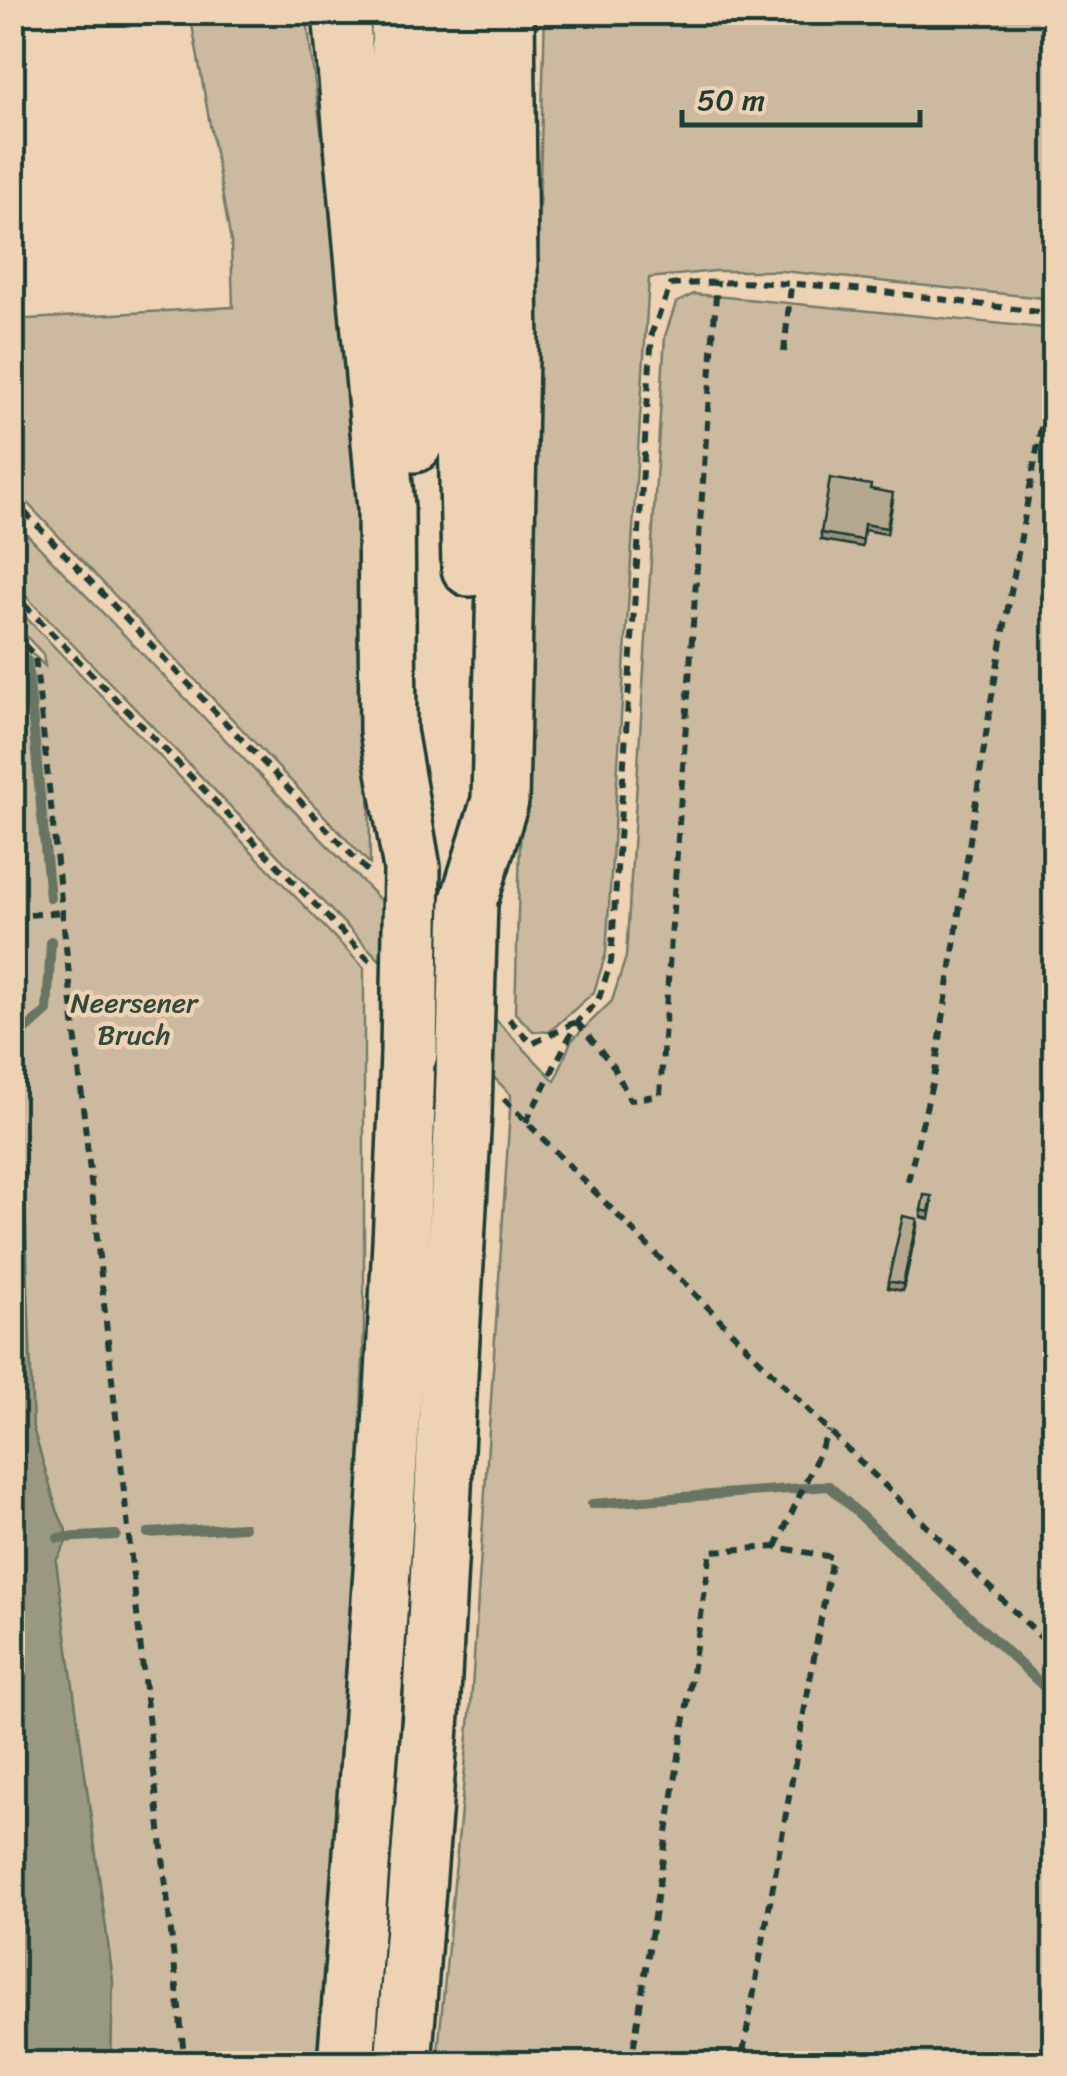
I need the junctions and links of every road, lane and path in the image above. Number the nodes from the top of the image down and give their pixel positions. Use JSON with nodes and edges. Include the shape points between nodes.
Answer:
{"nodes":[{"id":1,"x":324,"y":12,"type":"edge"},
{"id":2,"x":341,"y":12,"type":"edge"},
{"id":3,"x":398,"y":12,"type":"edge"},
{"id":4,"x":451,"y":12,"type":"edge"},
{"id":5,"x":506,"y":12,"type":"edge"},
{"id":6,"x":528,"y":12,"type":"edge"},
{"id":7,"x":511,"y":239,"type":"junction"},
{"id":8,"x":717,"y":281,"type":"junction"},
{"id":9,"x":791,"y":286,"type":"junction"},
{"id":10,"x":1054,"y":314,"type":"edge"},
{"id":11,"x":370,"y":325,"type":"junction"},
{"id":12,"x":784,"y":352,"type":"dead end"},
{"id":13,"x":1054,"y":356,"type":"edge"},
{"id":14,"x":12,"y":499,"type":"edge"},
{"id":15,"x":12,"y":592,"type":"edge"},
{"id":16,"x":12,"y":632,"type":"edge"},
{"id":17,"x":397,"y":877,"type":"junction"},
{"id":18,"x":469,"y":901,"type":"junction"},
{"id":19,"x":64,"y":912,"type":"junction"},
{"id":20,"x":12,"y":916,"type":"edge"},
{"id":21,"x":373,"y":964,"type":"dead end"},
{"id":22,"x":504,"y":1015,"type":"dead end"},
{"id":23,"x":576,"y":1022,"type":"junction"},
{"id":24,"x":480,"y":1103,"type":"junction"},
{"id":25,"x":526,"y":1122,"type":"junction"},
{"id":26,"x":908,"y":1182,"type":"dead end"},
{"id":27,"x":829,"y":1431,"type":"junction"},
{"id":28,"x":776,"y":1547,"type":"junction"},
{"id":29,"x":1054,"y":1650,"type":"edge"},
{"id":30,"x":185,"y":2064,"type":"edge"},
{"id":31,"x":346,"y":2064,"type":"edge"},
{"id":32,"x":403,"y":2064,"type":"edge"},
{"id":33,"x":631,"y":2064,"type":"edge"},
{"id":34,"x":741,"y":2064,"type":"edge"}],
"edges":[{"from":1,"to":11,"type":"highway","via":[[346,227]]},
{"from":2,"to":11,"type":"highway"},
{"from":3,"to":17,"type":"highway","via":[[410,263],[416,676]]},
{"from":4,"to":18,"type":"highway","via":[[469,491]]},
{"from":5,"to":7,"type":"highway"},
{"from":6,"to":7,"type":"highway","via":[[528,109]]},
{"from":7,"to":18,"type":"highway","via":[[500,801]]},
{"from":8,"to":9,"type":"path"},
{"from":8,"to":23,"type":"path","via":[[670,285],[652,332],[611,962],[598,1001]]},
{"from":8,"to":23,"type":"path","via":[[660,1095],[630,1100],[614,1067]]},
{"from":9,"to":10,"type":"path"},
{"from":9,"to":12,"type":"path"},
{"from":11,"to":17,"type":"highway","via":[[386,508]]},
{"from":13,"to":26,"type":"path","via":[[991,701],[935,1072]]},
{"from":14,"to":17,"type":"path"},
{"from":15,"to":21,"type":"path"},
{"from":16,"to":19,"type":"path","via":[[35,656]]},
{"from":17,"to":31,"type":"highway","bridge":true,"via":[[409,1054],[402,1248]]},
{"from":18,"to":24,"type":"highway","bridge":true},
{"from":19,"to":20,"type":"path"},
{"from":19,"to":30,"type":"path"},
{"from":22,"to":23,"type":"path","via":[[532,1044]]},
{"from":23,"to":25,"type":"path"},
{"from":24,"to":25,"type":"path"},
{"from":24,"to":32,"type":"highway"},
{"from":25,"to":27,"type":"path"},
{"from":27,"to":28,"type":"path"},
{"from":27,"to":29,"type":"path"},
{"from":28,"to":33,"type":"path","via":[[711,1551]]},
{"from":28,"to":34,"type":"path","via":[[832,1557]]}]}
